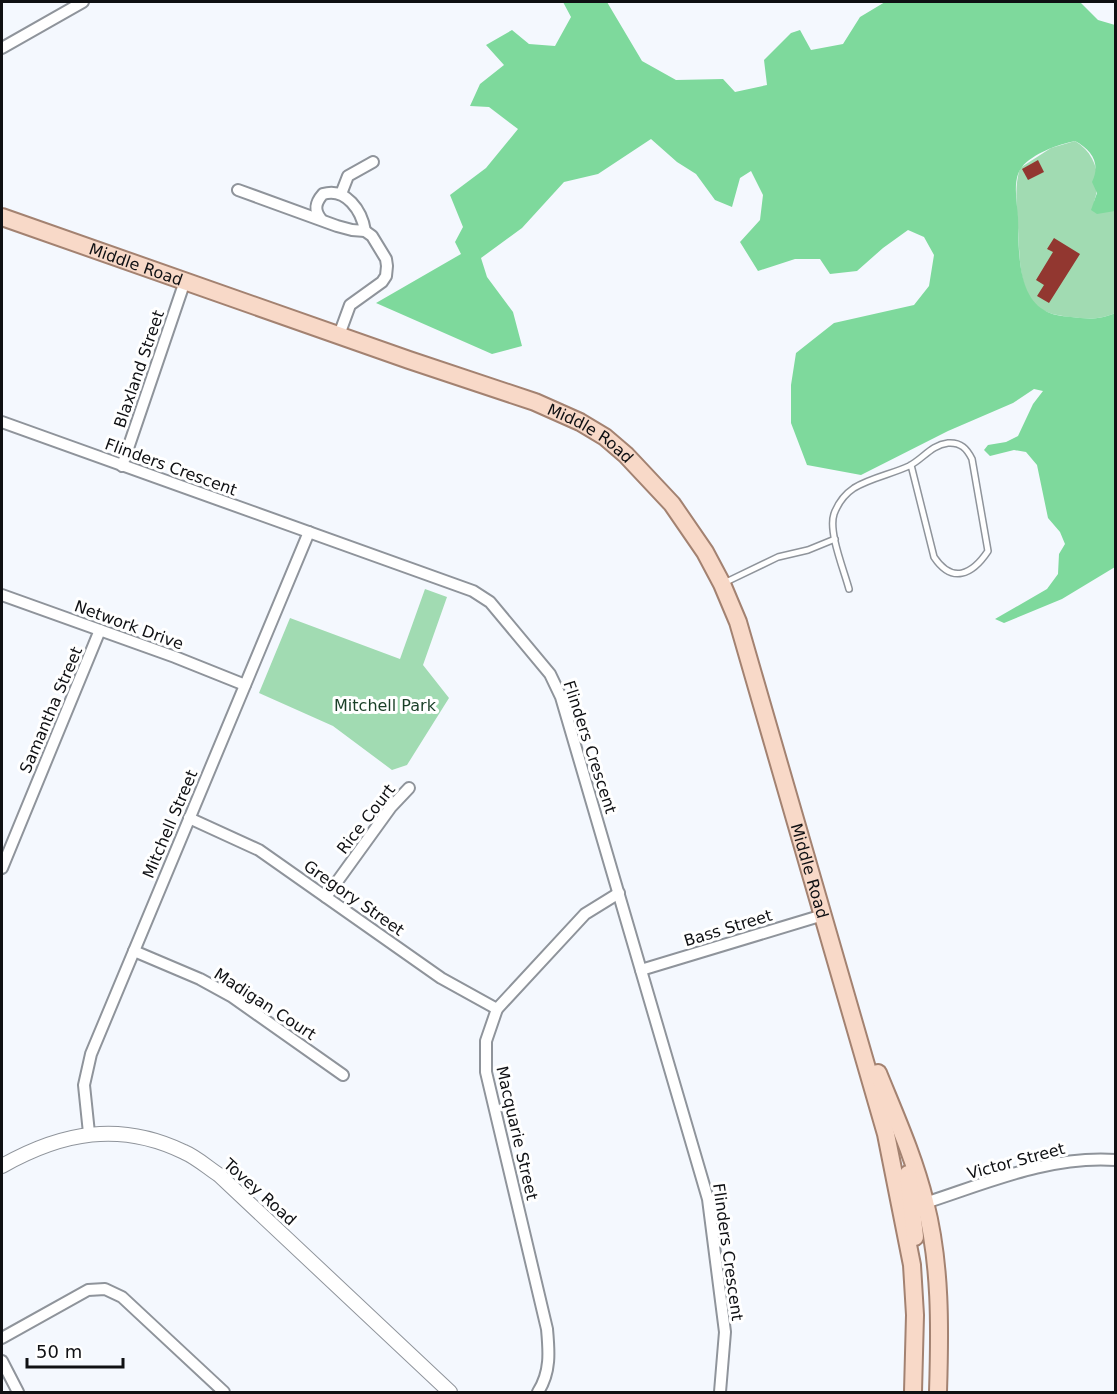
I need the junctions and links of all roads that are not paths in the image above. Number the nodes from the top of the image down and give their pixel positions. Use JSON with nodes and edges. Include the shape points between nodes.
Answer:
{"nodes":[{"id":1,"x":83,"y":2,"type":"edge"},
{"id":2,"x":2,"y":48,"type":"edge"},
{"id":3,"x":373,"y":162,"type":"dead end"},
{"id":4,"x":238,"y":190,"type":"dead end"},
{"id":5,"x":341,"y":194,"type":"junction"},
{"id":6,"x":2,"y":217,"type":"edge"},
{"id":7,"x":321,"y":219,"type":"junction"},
{"id":8,"x":365,"y":231,"type":"junction"},
{"id":9,"x":185,"y":281,"type":"junction"},
{"id":10,"x":339,"y":335,"type":"junction"},
{"id":11,"x":2,"y":422,"type":"edge"},
{"id":12,"x":122,"y":465,"type":"junction"},
{"id":13,"x":911,"y":465,"type":"junction"},
{"id":14,"x":309,"y":532,"type":"junction"},
{"id":15,"x":835,"y":539,"type":"junction"},
{"id":16,"x":722,"y":584,"type":"junction"},
{"id":17,"x":849,"y":590,"type":"dead end"},
{"id":18,"x":2,"y":595,"type":"edge"},
{"id":19,"x":100,"y":630,"type":"junction"},
{"id":20,"x":245,"y":685,"type":"junction"},
{"id":21,"x":409,"y":788,"type":"dead end"},
{"id":22,"x":189,"y":818,"type":"junction"},
{"id":23,"x":2,"y":868,"type":"edge"},
{"id":24,"x":619,"y":893,"type":"junction"},
{"id":25,"x":326,"y":897,"type":"junction"},
{"id":26,"x":823,"y":915,"type":"junction"},
{"id":27,"x":134,"y":951,"type":"junction"},
{"id":28,"x":641,"y":970,"type":"junction"},
{"id":29,"x":845,"y":991,"type":"junction"},
{"id":30,"x":497,"y":1009,"type":"junction"},
{"id":31,"x":343,"y":1075,"type":"dead end"},
{"id":32,"x":89,"y":1133,"type":"junction"},
{"id":33,"x":911,"y":1155,"type":"junction"},
{"id":34,"x":1116,"y":1160,"type":"edge"},
{"id":35,"x":2,"y":1166,"type":"edge"},
{"id":36,"x":926,"y":1203,"type":"junction"},
{"id":37,"x":912,"y":1265,"type":"junction"},
{"id":38,"x":2,"y":1338,"type":"edge"},
{"id":39,"x":2,"y":1361,"type":"edge"},
{"id":40,"x":18,"y":1392,"type":"edge"},
{"id":41,"x":224,"y":1392,"type":"edge"},
{"id":42,"x":450,"y":1392,"type":"edge"},
{"id":43,"x":538,"y":1392,"type":"edge"},
{"id":44,"x":720,"y":1392,"type":"edge"},
{"id":45,"x":913,"y":1392,"type":"edge"},
{"id":46,"x":938,"y":1392,"type":"edge"}],
"edges":[{"from":1,"to":2,"type":"street"},
{"from":3,"to":5,"type":"street","via":[[348,176]]},
{"from":4,"to":7,"type":"street"},
{"from":5,"to":7,"type":"street","via":[[323,194],[316,205]]},
{"from":5,"to":8,"type":"street","via":[[357,209]]},
{"from":6,"to":9,"type":"main road","name":"Middle Road"},
{"from":7,"to":8,"type":"street"},
{"from":8,"to":10,"type":"street","via":[[386,259],[386,276],[350,305]]},
{"from":9,"to":10,"type":"main road","name":"Middle Road"},
{"from":9,"to":12,"type":"street","name":"Blaxland Street"},
{"from":10,"to":16,"type":"main road","name":"Middle Road","via":[[535,402],[605,437],[672,504]]},
{"from":11,"to":12,"type":"street","name":"Flinders Crescent"},
{"from":12,"to":14,"type":"street","name":"Flinders Crescent"},
{"from":13,"to":13,"type":"lane","via":[[940,445],[960,444],[967,448],[978,486],[988,551],[969,570],[950,573],[934,557]]},
{"from":13,"to":15,"type":"lane","via":[[848,493],[833,516]]},
{"from":14,"to":20,"type":"street","name":"Mitchell Street"},
{"from":14,"to":24,"type":"street","name":"Flinders Crescent","via":[[473,591],[490,602],[550,674],[561,697]]},
{"from":15,"to":16,"type":"lane","via":[[778,557]]},
{"from":15,"to":17,"type":"lane"},
{"from":16,"to":26,"type":"main road","name":"Middle Road","via":[[741,632]]},
{"from":18,"to":19,"type":"street","name":"Network Drive"},
{"from":19,"to":20,"type":"street","name":"Network Drive"},
{"from":19,"to":23,"type":"street","name":"Samantha Street"},
{"from":20,"to":22,"type":"street","name":"Mitchell Street"},
{"from":21,"to":25,"type":"street","name":"Rice Court"},
{"from":22,"to":25,"type":"street","name":"Gregory Street","via":[[259,850]]},
{"from":22,"to":27,"type":"street","name":"Mitchell Street"},
{"from":24,"to":28,"type":"street","name":"Flinders Crescent"},
{"from":24,"to":30,"type":"street","name":"Macquarie Street","via":[[585,914]]},
{"from":25,"to":30,"type":"street","name":"Gregory Street","via":[[441,978]]},
{"from":26,"to":28,"type":"street","name":"Bass Street"},
{"from":26,"to":29,"type":"main road","name":"Middle Road"},
{"from":27,"to":31,"type":"street","name":"Madigan Court","via":[[231,996]]},
{"from":27,"to":32,"type":"street","name":"Mitchell Street","via":[[91,1054],[84,1085]]},
{"from":28,"to":44,"type":"street","name":"Flinders Crescent","via":[[708,1199],[725,1332]]},
{"from":29,"to":33,"type":"main road","name":"Middle Road"},
{"from":29,"to":37,"type":"main road","name":"Middle Road","via":[[886,1134]]},
{"from":30,"to":43,"type":"street","name":"Macquarie Street","via":[[486,1041],[486,1072],[547,1329],[550,1359]]},
{"from":32,"to":35,"type":"street","name":"Tovey Road","via":[[52,1142]]},
{"from":32,"to":42,"type":"street","name":"Tovey Road","via":[[154,1139],[211,1170]]},
{"from":33,"to":36,"type":"main road","name":"Middle Road"},
{"from":33,"to":37,"type":"main road","via":[[908,1178],[916,1250]]},
{"from":34,"to":36,"type":"street","name":"Victor Street","via":[[1054,1162]]},
{"from":36,"to":46,"type":"main road","name":"Middle Road","via":[[940,1319]]},
{"from":37,"to":45,"type":"main road","name":"Middle Road"},
{"from":38,"to":41,"type":"street","via":[[88,1290],[105,1289],[122,1297]]},
{"from":39,"to":40,"type":"street"}]}
